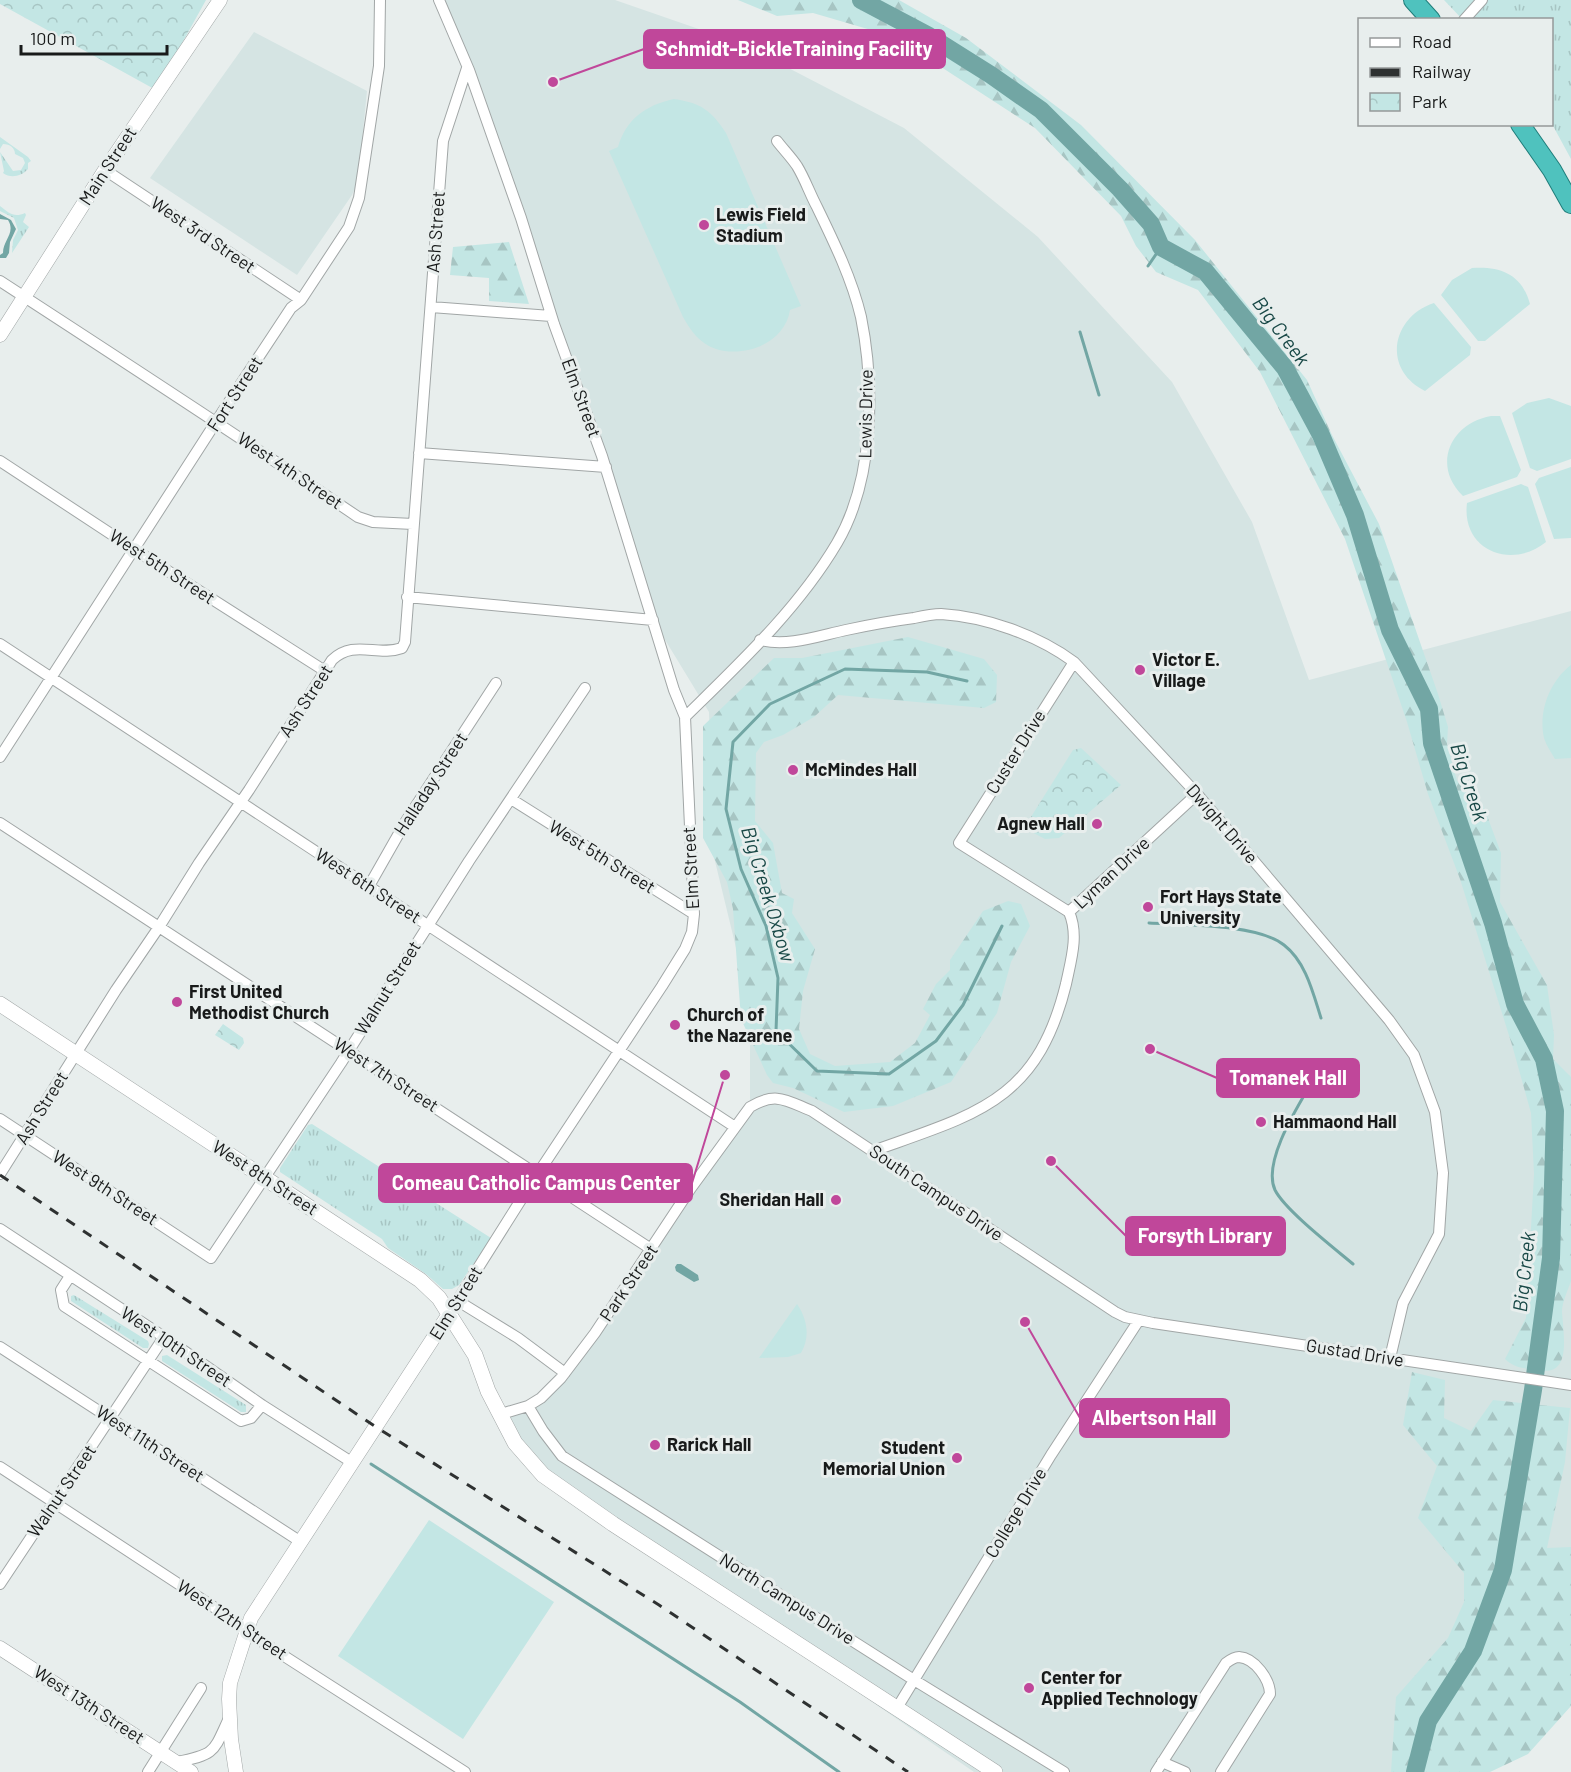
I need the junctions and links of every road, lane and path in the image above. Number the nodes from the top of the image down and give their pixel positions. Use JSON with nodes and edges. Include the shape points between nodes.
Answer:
{"nodes":[{"id":1,"x":220,"y":0,"type":"edge"},
{"id":2,"x":380,"y":0,"type":"edge"},
{"id":3,"x":439,"y":0,"type":"edge"},
{"id":4,"x":1413,"y":0,"type":"edge"},
{"id":5,"x":1482,"y":0,"type":"edge"},
{"id":6,"x":1429,"y":18,"type":"edge"},
{"id":7,"x":1466,"y":18,"type":"edge"},
{"id":8,"x":467,"y":68,"type":"junction"},
{"id":9,"x":1521,"y":126,"type":"edge"},
{"id":10,"x":777,"y":141,"type":"dead end"},
{"id":11,"x":105,"y":170,"type":"junction"},
{"id":12,"x":1571,"y":204,"type":"edge"},
{"id":13,"x":0,"y":281,"type":"edge"},
{"id":14,"x":25,"y":297,"type":"junction"},
{"id":15,"x":301,"y":300,"type":"junction"},
{"id":16,"x":431,"y":307,"type":"junction"},
{"id":17,"x":551,"y":316,"type":"junction"},
{"id":18,"x":0,"y":335,"type":"edge"},
{"id":19,"x":216,"y":421,"type":"junction"},
{"id":20,"x":419,"y":453,"type":"junction"},
{"id":21,"x":0,"y":461,"type":"edge"},
{"id":22,"x":606,"y":467,"type":"junction"},
{"id":23,"x":413,"y":524,"type":"junction"},
{"id":24,"x":134,"y":549,"type":"junction"},
{"id":25,"x":407,"y":597,"type":"junction"},
{"id":26,"x":654,"y":620,"type":"junction"},
{"id":27,"x":760,"y":640,"type":"junction"},
{"id":28,"x":0,"y":644,"type":"edge"},
{"id":29,"x":1074,"y":662,"type":"junction"},
{"id":30,"x":325,"y":671,"type":"junction"},
{"id":31,"x":51,"y":678,"type":"junction"},
{"id":32,"x":496,"y":683,"type":"dead end"},
{"id":33,"x":585,"y":687,"type":"dead end"},
{"id":34,"x":685,"y":717,"type":"junction"},
{"id":35,"x":0,"y":757,"type":"edge"},
{"id":36,"x":1197,"y":794,"type":"junction"},
{"id":37,"x":511,"y":799,"type":"junction"},
{"id":38,"x":241,"y":802,"type":"junction"},
{"id":39,"x":0,"y":823,"type":"edge"},
{"id":40,"x":369,"y":886,"type":"junction"},
{"id":41,"x":1069,"y":912,"type":"junction"},
{"id":42,"x":694,"y":914,"type":"junction"},
{"id":43,"x":428,"y":925,"type":"junction"},
{"id":44,"x":159,"y":927,"type":"junction"},
{"id":45,"x":0,"y":1004,"type":"edge"},
{"id":46,"x":619,"y":1050,"type":"junction"},
{"id":47,"x":348,"y":1051,"type":"junction"},
{"id":48,"x":77,"y":1054,"type":"junction"},
{"id":49,"x":0,"y":1119,"type":"edge"},
{"id":50,"x":735,"y":1127,"type":"junction"},
{"id":51,"x":25,"y":1136,"type":"junction"},
{"id":52,"x":873,"y":1151,"type":"junction"},
{"id":53,"x":0,"y":1174,"type":"edge"},
{"id":54,"x":537,"y":1175,"type":"junction"},
{"id":55,"x":264,"y":1178,"type":"junction"},
{"id":56,"x":0,"y":1229,"type":"edge"},
{"id":57,"x":651,"y":1249,"type":"junction"},
{"id":58,"x":211,"y":1258,"type":"joint"},
{"id":59,"x":70,"y":1276,"type":"junction"},
{"id":60,"x":454,"y":1307,"type":"junction"},
{"id":61,"x":1139,"y":1320,"type":"junction"},
{"id":62,"x":164,"y":1337,"type":"junction"},
{"id":63,"x":0,"y":1347,"type":"edge"},
{"id":64,"x":1390,"y":1358,"type":"junction"},
{"id":65,"x":147,"y":1360,"type":"junction"},
{"id":66,"x":565,"y":1373,"type":"junction"},
{"id":67,"x":1571,"y":1385,"type":"edge"},
{"id":68,"x":488,"y":1391,"type":"joint"},
{"id":69,"x":262,"y":1405,"type":"junction"},
{"id":70,"x":528,"y":1406,"type":"junction"},
{"id":71,"x":501,"y":1414,"type":"junction"},
{"id":72,"x":110,"y":1419,"type":"junction"},
{"id":73,"x":353,"y":1463,"type":"junction"},
{"id":74,"x":0,"y":1467,"type":"edge"},
{"id":75,"x":54,"y":1503,"type":"junction"},
{"id":76,"x":301,"y":1542,"type":"junction"},
{"id":77,"x":0,"y":1584,"type":"edge"},
{"id":78,"x":246,"y":1630,"type":"junction"},
{"id":79,"x":0,"y":1648,"type":"edge"},
{"id":80,"x":914,"y":1680,"type":"junction"},
{"id":81,"x":201,"y":1688,"type":"dead end"},
{"id":82,"x":897,"y":1708,"type":"junction"},
{"id":83,"x":230,"y":1716,"type":"junction"},
{"id":84,"x":160,"y":1751,"type":"junction"},
{"id":85,"x":177,"y":1762,"type":"junction"},
{"id":86,"x":1162,"y":1762,"type":"junction"},
{"id":87,"x":148,"y":1772,"type":"edge"},
{"id":88,"x":191,"y":1772,"type":"edge"},
{"id":89,"x":236,"y":1772,"type":"edge"},
{"id":90,"x":465,"y":1772,"type":"edge"},
{"id":91,"x":995,"y":1772,"type":"edge"},
{"id":92,"x":1064,"y":1772,"type":"edge"},
{"id":93,"x":1156,"y":1772,"type":"edge"},
{"id":94,"x":1185,"y":1772,"type":"edge"},
{"id":95,"x":1221,"y":1772,"type":"edge"}],
"edges":[{"from":1,"to":11,"type":"street","name":"Main Street"},
{"from":2,"to":15,"type":"street","name":"Fort Street","via":[[379,66],[359,198],[349,227]]},
{"from":3,"to":8,"type":"street","name":"Elm Street"},
{"from":4,"to":6,"type":"highway"},
{"from":5,"to":7,"type":"street"},
{"from":8,"to":16,"type":"street","name":"Ash Street","via":[[443,141]]},
{"from":8,"to":17,"type":"street","name":"Elm Street"},
{"from":9,"to":12,"type":"highway"},
{"from":10,"to":27,"type":"street","name":"Lewis Drive","via":[[797,166],[826,226],[860,316],[867,359],[869,431],[863,477],[838,541],[819,572]]},
{"from":11,"to":14,"type":"street","name":"Main Street"},
{"from":11,"to":15,"type":"street","name":"West 3rd Street"},
{"from":13,"to":14,"type":"street","name":"West 4th Street"},
{"from":14,"to":18,"type":"street","name":"Main Street"},
{"from":14,"to":19,"type":"street","name":"West 4th Street"},
{"from":15,"to":19,"type":"street","name":"Fort Street","via":[[291,308]]},
{"from":16,"to":17,"type":"street"},
{"from":16,"to":20,"type":"street","name":"Ash Street"},
{"from":17,"to":22,"type":"street","name":"Elm Street"},
{"from":19,"to":23,"type":"street","name":"West 4th Street","via":[[358,517],[373,522]]},
{"from":19,"to":24,"type":"street","name":"Fort Street"},
{"from":20,"to":22,"type":"street"},
{"from":20,"to":23,"type":"street","name":"Ash Street"},
{"from":21,"to":24,"type":"street","name":"West 5th Street"},
{"from":22,"to":26,"type":"street","name":"Elm Street"},
{"from":23,"to":25,"type":"street","name":"Ash Street"},
{"from":24,"to":30,"type":"street","name":"West 5th Street"},
{"from":24,"to":31,"type":"street","name":"Fort Street"},
{"from":25,"to":26,"type":"street"},
{"from":25,"to":30,"type":"street","name":"Ash Street","via":[[402,648],[342,651]]},
{"from":26,"to":34,"type":"street","name":"Elm Street"},
{"from":27,"to":29,"type":"street","name":"Dwight Drive","via":[[799,640],[874,623],[940,614],[1006,627],[1056,649]]},
{"from":27,"to":34,"type":"street","name":"Lewis Drive"},
{"from":28,"to":31,"type":"street","name":"West 6th Street"},
{"from":29,"to":36,"type":"street","name":"Dwight Drive"},
{"from":29,"to":41,"type":"street","name":"Custer Drive","via":[[959,843]]},
{"from":30,"to":38,"type":"street","name":"Ash Street"},
{"from":31,"to":35,"type":"street","name":"Fort Street"},
{"from":31,"to":38,"type":"street","name":"West 6th Street"},
{"from":32,"to":40,"type":"street","name":"Halladay Street","via":[[406,821]]},
{"from":33,"to":37,"type":"street","name":"Walnut Street"},
{"from":34,"to":42,"type":"street","name":"Elm Street"},
{"from":36,"to":41,"type":"street","name":"Lyman Drive"},
{"from":36,"to":64,"type":"street","name":"Dwight Drive","via":[[1395,1029],[1414,1055],[1435,1112],[1443,1173],[1439,1234],[1403,1303]]},
{"from":37,"to":42,"type":"street","name":"West 5th Street"},
{"from":37,"to":43,"type":"street","name":"Walnut Street"},
{"from":38,"to":40,"type":"street","name":"West 6th Street"},
{"from":38,"to":44,"type":"street","name":"Ash Street"},
{"from":39,"to":44,"type":"street","name":"West 7th Street"},
{"from":40,"to":43,"type":"street","name":"West 6th Street"},
{"from":41,"to":52,"type":"street","name":"Lyman Drive","via":[[1073,921],[1073,955],[1062,999],[1045,1043],[1025,1074],[1005,1094],[963,1119]]},
{"from":42,"to":46,"type":"street","name":"Elm Street","via":[[685,949]]},
{"from":43,"to":46,"type":"street","name":"West 6th Street"},
{"from":43,"to":47,"type":"street","name":"Walnut Street"},
{"from":44,"to":47,"type":"street","name":"West 7th Street"},
{"from":44,"to":48,"type":"street","name":"Ash Street"},
{"from":45,"to":48,"type":"main road","name":"West 8th Street"},
{"from":46,"to":50,"type":"street","name":"West 6th Street"},
{"from":46,"to":54,"type":"street","name":"Elm Street"},
{"from":47,"to":54,"type":"street","name":"West 7th Street"},
{"from":47,"to":55,"type":"street","name":"Walnut Street"},
{"from":48,"to":51,"type":"street","name":"Ash Street"},
{"from":48,"to":55,"type":"main road","name":"West 8th Street"},
{"from":49,"to":51,"type":"street","name":"West 9th Street"},
{"from":50,"to":52,"type":"street","name":"South Campus Drive","via":[[750,1107],[774,1097],[812,1111]]},
{"from":50,"to":57,"type":"street","name":"Park Street"},
{"from":51,"to":53,"type":"street","name":"Ash Street"},
{"from":51,"to":58,"type":"street","name":"West 9th Street"},
{"from":52,"to":61,"type":"street","name":"South Campus Drive","via":[[1115,1312]]},
{"from":54,"to":57,"type":"street","name":"West 7th Street"},
{"from":54,"to":60,"type":"street","name":"Elm Street"},
{"from":55,"to":58,"type":"street","name":"Walnut Street"},
{"from":55,"to":60,"type":"main road","name":"West 8th Street","via":[[420,1280]]},
{"from":56,"to":59,"type":"street","name":"West 10th Street"},
{"from":57,"to":66,"type":"street","name":"Park Street"},
{"from":59,"to":62,"type":"street","name":"West 10th Street"},
{"from":59,"to":65,"type":"street","via":[[61,1290],[64,1306]]},
{"from":60,"to":66,"type":"street","via":[[518,1338]]},
{"from":60,"to":68,"type":"main road","name":"West 8th Street"},
{"from":60,"to":73,"type":"street","name":"Elm Street"},
{"from":61,"to":64,"type":"street","name":"Gustad Drive"},
{"from":61,"to":80,"type":"street","name":"College Drive","via":[[1051,1455]]},
{"from":62,"to":65,"type":"street","name":"Walnut Street"},
{"from":62,"to":69,"type":"street","name":"West 10th Street"},
{"from":63,"to":72,"type":"street","name":"West 11th Street"},
{"from":64,"to":67,"type":"street","name":"Gustad Drive"},
{"from":65,"to":69,"type":"street","via":[[241,1420],[251,1418]]},
{"from":65,"to":72,"type":"street","name":"Walnut Street"},
{"from":66,"to":70,"type":"street","name":"Park Street"},
{"from":68,"to":71,"type":"main road","name":"North Campus Drive"},
{"from":69,"to":73,"type":"street","name":"West 10th Street"},
{"from":70,"to":71,"type":"street","name":"Park Street"},
{"from":70,"to":80,"type":"street","name":"North Campus Drive","via":[[562,1456]]},
{"from":71,"to":82,"type":"main road","name":"North Campus Drive","via":[[515,1443],[543,1475]]},
{"from":72,"to":75,"type":"street","name":"Walnut Street"},
{"from":72,"to":76,"type":"street","name":"West 11th Street"},
{"from":73,"to":76,"type":"street","name":"Elm Street"},
{"from":74,"to":75,"type":"street","name":"West 12th Street"},
{"from":75,"to":77,"type":"street","name":"Walnut Street"},
{"from":75,"to":78,"type":"street","name":"West 12th Street"},
{"from":76,"to":78,"type":"street","name":"Elm Street"},
{"from":78,"to":83,"type":"street","name":"Elm Street","via":[[230,1683]]},
{"from":78,"to":90,"type":"street","name":"West 12th Street"},
{"from":79,"to":84,"type":"street","name":"West 13th Street"},
{"from":80,"to":82,"type":"street","name":"College Drive"},
{"from":80,"to":92,"type":"street","name":"North Campus Drive"},
{"from":81,"to":84,"type":"street"},
{"from":82,"to":91,"type":"main road","name":"North Campus Drive"},
{"from":83,"to":85,"type":"street","via":[[216,1747],[206,1756]]},
{"from":83,"to":89,"type":"street","name":"Elm Street"},
{"from":84,"to":85,"type":"street","name":"West 13th Street"},
{"from":84,"to":87,"type":"street"},
{"from":85,"to":88,"type":"street","name":"West 13th Street"},
{"from":86,"to":93,"type":"street"},
{"from":86,"to":94,"type":"street"},
{"from":86,"to":95,"type":"street","via":[[1226,1663],[1240,1657],[1251,1660],[1266,1680],[1270,1694]]}]}
